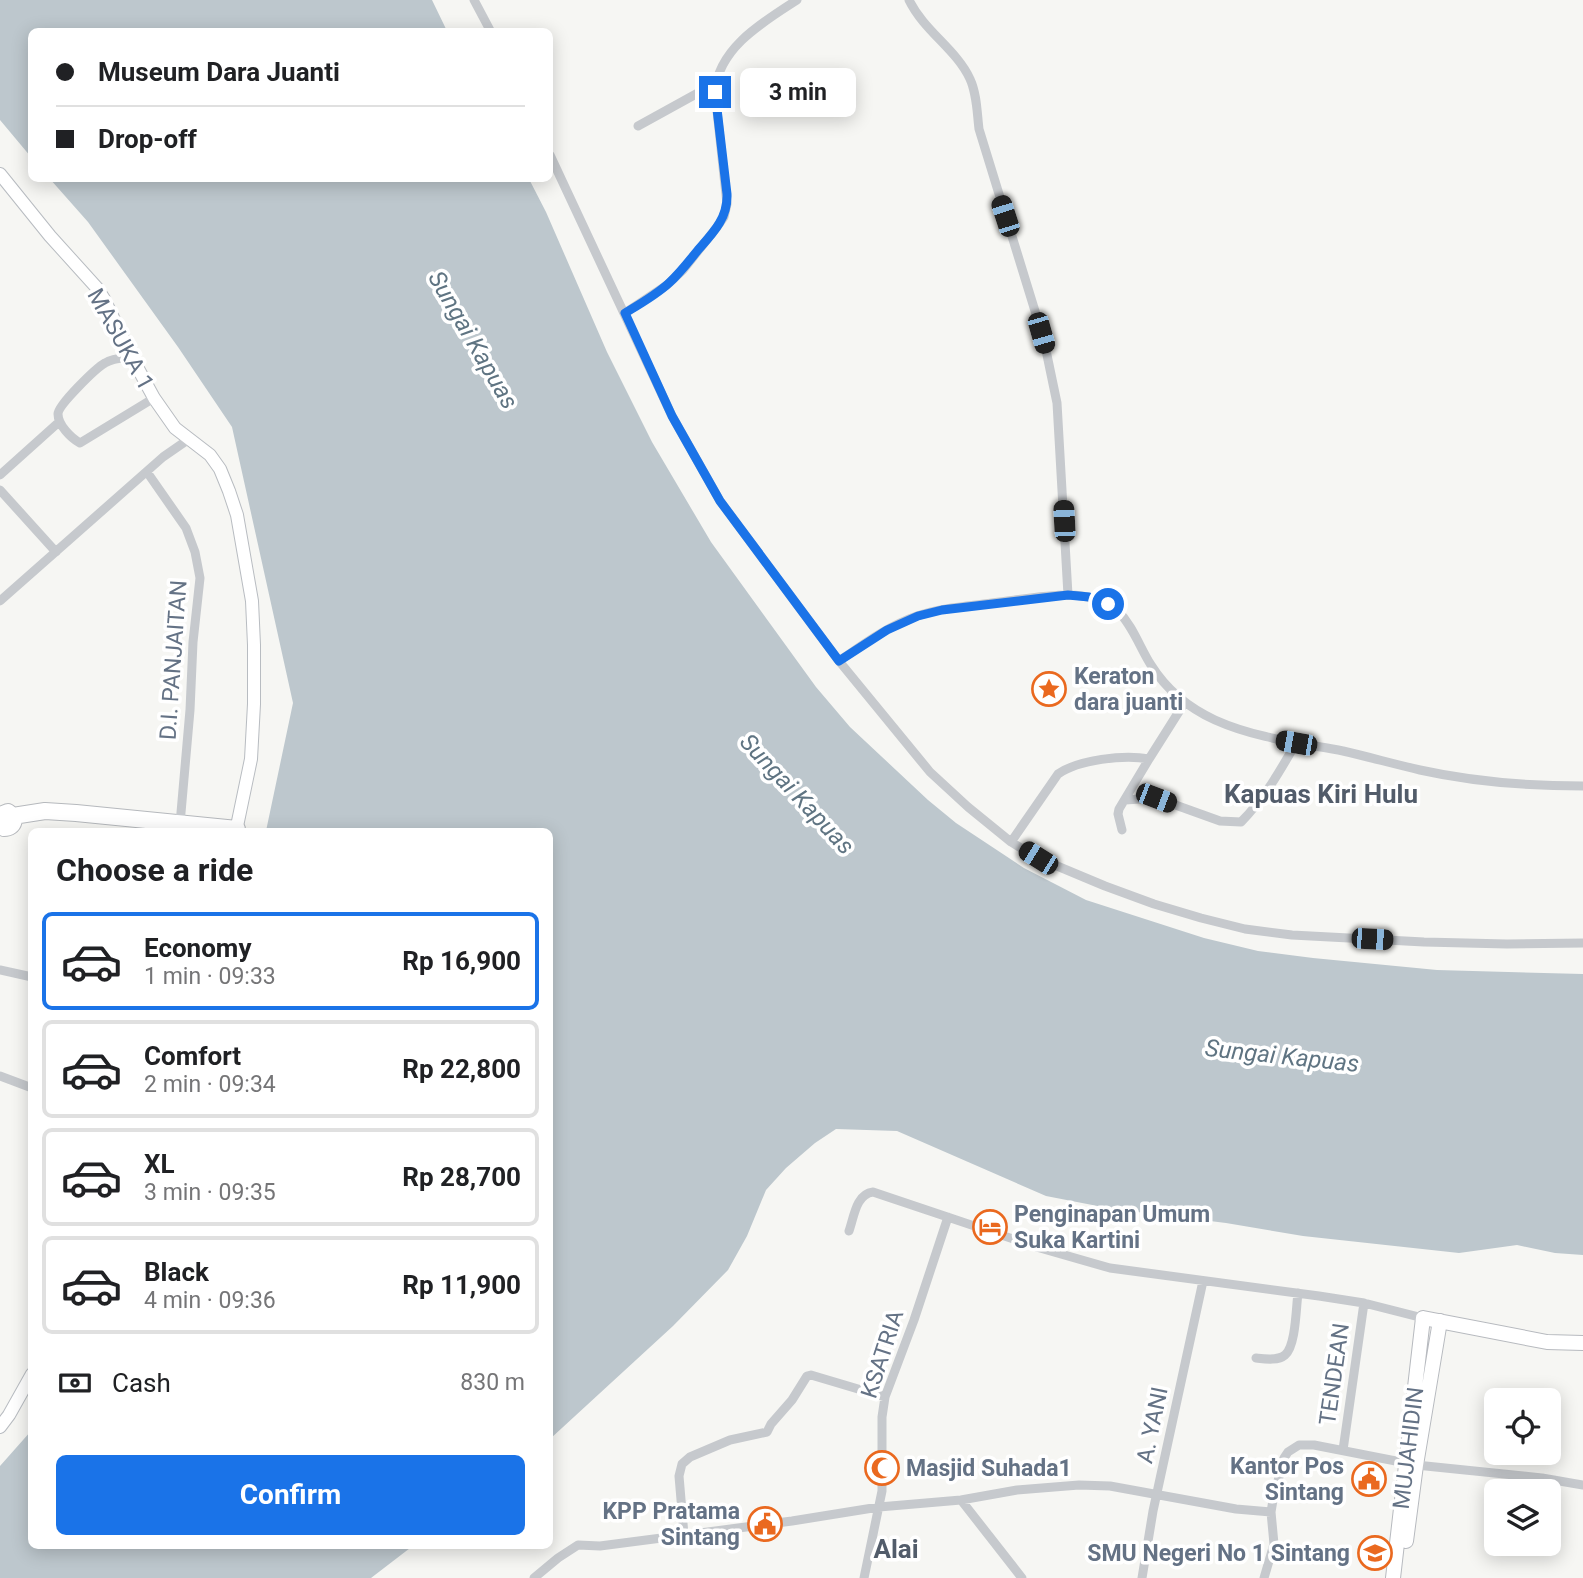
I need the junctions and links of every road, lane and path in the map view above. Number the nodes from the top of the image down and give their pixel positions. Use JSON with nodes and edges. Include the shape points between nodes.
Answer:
{"nodes":[{"id":1,"x":474,"y":0,"type":"edge"},
{"id":2,"x":797,"y":0,"type":"edge"},
{"id":3,"x":909,"y":0,"type":"edge"},
{"id":4,"x":489,"y":28,"type":"edge"},
{"id":5,"x":716,"y":83,"type":"junction"},
{"id":6,"x":638,"y":126,"type":"dead end"},
{"id":7,"x":553,"y":161,"type":"edge"},
{"id":8,"x":0,"y":174,"type":"edge"},
{"id":9,"x":625,"y":313,"type":"junction"},
{"id":10,"x":130,"y":352,"type":"junction"},
{"id":11,"x":154,"y":398,"type":"junction"},
{"id":12,"x":59,"y":422,"type":"junction"},
{"id":13,"x":189,"y":439,"type":"junction"},
{"id":14,"x":147,"y":472,"type":"junction"},
{"id":15,"x":0,"y":475,"type":"edge"},
{"id":16,"x":0,"y":490,"type":"edge"},
{"id":17,"x":56,"y":552,"type":"junction"},
{"id":18,"x":1068,"y":595,"type":"junction"},
{"id":19,"x":0,"y":601,"type":"edge"},
{"id":20,"x":839,"y":661,"type":"junction"},
{"id":21,"x":1185,"y":702,"type":"junction"},
{"id":22,"x":1296,"y":743,"type":"junction"},
{"id":23,"x":1149,"y":759,"type":"junction"},
{"id":24,"x":1583,"y":786,"type":"edge"},
{"id":25,"x":1125,"y":800,"type":"junction"},
{"id":26,"x":2,"y":819,"type":"edge"},
{"id":27,"x":180,"y":824,"type":"junction"},
{"id":28,"x":217,"y":828,"type":"edge"},
{"id":29,"x":236,"y":828,"type":"edge"},
{"id":30,"x":1122,"y":830,"type":"dead end"},
{"id":31,"x":1011,"y":842,"type":"junction"},
{"id":32,"x":1583,"y":943,"type":"edge"},
{"id":33,"x":0,"y":970,"type":"edge"},
{"id":34,"x":28,"y":976,"type":"edge"},
{"id":35,"x":0,"y":1076,"type":"edge"},
{"id":36,"x":28,"y":1086,"type":"edge"},
{"id":37,"x":948,"y":1217,"type":"junction"},
{"id":38,"x":849,"y":1231,"type":"dead end"},
{"id":39,"x":1203,"y":1281,"type":"junction"},
{"id":40,"x":1298,"y":1293,"type":"junction"},
{"id":41,"x":1364,"y":1303,"type":"junction"},
{"id":42,"x":1423,"y":1318,"type":"junction"},
{"id":43,"x":1440,"y":1321,"type":"junction"},
{"id":44,"x":1583,"y":1343,"type":"edge"},
{"id":45,"x":1256,"y":1359,"type":"dead end"},
{"id":46,"x":28,"y":1381,"type":"edge"},
{"id":47,"x":885,"y":1398,"type":"junction"},
{"id":48,"x":0,"y":1427,"type":"edge"},
{"id":49,"x":1343,"y":1450,"type":"junction"},
{"id":50,"x":1411,"y":1464,"type":"junction"},
{"id":51,"x":1583,"y":1485,"type":"edge"},
{"id":52,"x":1157,"y":1494,"type":"junction"},
{"id":53,"x":961,"y":1500,"type":"junction"},
{"id":54,"x":879,"y":1507,"type":"junction"},
{"id":55,"x":1271,"y":1512,"type":"junction"},
{"id":56,"x":684,"y":1535,"type":"junction"},
{"id":57,"x":534,"y":1578,"type":"edge"},
{"id":58,"x":864,"y":1578,"type":"edge"},
{"id":59,"x":1022,"y":1578,"type":"edge"},
{"id":60,"x":1142,"y":1578,"type":"edge"},
{"id":61,"x":1264,"y":1578,"type":"edge"},
{"id":62,"x":1393,"y":1578,"type":"edge"},
{"id":63,"x":1401,"y":1578,"type":"edge"}],
"edges":[{"from":1,"to":4,"type":"street"},
{"from":2,"to":5,"type":"street","via":[[738,43]]},
{"from":3,"to":18,"type":"street","via":[[971,81],[979,129],[1035,312],[1055,393]]},
{"from":5,"to":6,"type":"street"},
{"from":5,"to":9,"type":"street","via":[[727,194],[724,217],[683,270]]},
{"from":7,"to":9,"type":"street"},
{"from":8,"to":10,"type":"street","name":"MASUKA 1","via":[[97,288]]},
{"from":9,"to":20,"type":"street","via":[[672,416],[720,501]]},
{"from":10,"to":11,"type":"street","name":"MASUKA 1"},
{"from":10,"to":12,"type":"street","via":[[101,365],[60,405]]},
{"from":11,"to":12,"type":"street","via":[[80,443]]},
{"from":11,"to":13,"type":"street","name":"MASUKA 1","via":[[175,428]]},
{"from":12,"to":15,"type":"street"},
{"from":13,"to":14,"type":"street"},
{"from":13,"to":29,"type":"street","name":"MASUKA 1","via":[[210,455],[229,491],[251,601],[255,675],[251,759]]},
{"from":14,"to":17,"type":"street"},
{"from":14,"to":27,"type":"street","name":"D.I. PANJAITAN","via":[[186,528],[200,578]]},
{"from":16,"to":17,"type":"street"},
{"from":17,"to":19,"type":"street"},
{"from":18,"to":20,"type":"street","via":[[918,616]]},
{"from":18,"to":21,"type":"street","via":[[1099,600],[1118,612],[1151,666]]},
{"from":20,"to":31,"type":"street","via":[[930,772]]},
{"from":21,"to":22,"type":"street","via":[[1229,726]]},
{"from":21,"to":23,"type":"street"},
{"from":22,"to":24,"type":"street","via":[[1463,778]]},
{"from":22,"to":25,"type":"street","via":[[1241,822],[1220,821],[1156,798]]},
{"from":23,"to":25,"type":"street"},
{"from":23,"to":31,"type":"street","via":[[1124,757],[1062,772]]},
{"from":25,"to":30,"type":"street","via":[[1118,814]]},
{"from":26,"to":27,"type":"highway","via":[[45,811]]},
{"from":27,"to":28,"type":"highway"},
{"from":31,"to":32,"type":"street","via":[[1105,886],[1245,929],[1424,942]]},
{"from":33,"to":34,"type":"street"},
{"from":35,"to":36,"type":"street"},
{"from":37,"to":38,"type":"street","via":[[867,1193]]},
{"from":37,"to":39,"type":"street","via":[[1110,1268]]},
{"from":37,"to":47,"type":"street","name":"KSATRIA"},
{"from":39,"to":40,"type":"street"},
{"from":39,"to":52,"type":"street","name":"A. YANI"},
{"from":40,"to":41,"type":"street"},
{"from":40,"to":45,"type":"street","via":[[1289,1349],[1277,1359]]},
{"from":41,"to":42,"type":"street"},
{"from":41,"to":49,"type":"street","name":"TENDEAN"},
{"from":42,"to":43,"type":"main road"},
{"from":42,"to":50,"type":"main road","name":"MUJAHIDIN"},
{"from":43,"to":44,"type":"main road","via":[[1539,1340]]},
{"from":43,"to":50,"type":"main road"},
{"from":46,"to":48,"type":"street"},
{"from":47,"to":54,"type":"street","name":"KSATRIA"},
{"from":47,"to":56,"type":"street","via":[[807,1376],[767,1432],[730,1440],[682,1464]]},
{"from":49,"to":50,"type":"street"},
{"from":49,"to":55,"type":"street","via":[[1299,1445],[1288,1452]]},
{"from":50,"to":51,"type":"street"},
{"from":50,"to":62,"type":"main road","name":"MUJAHIDIN"},
{"from":50,"to":63,"type":"main road"},
{"from":52,"to":53,"type":"street","via":[[1079,1485]]},
{"from":52,"to":55,"type":"street"},
{"from":52,"to":60,"type":"street","name":"A. YANI"},
{"from":53,"to":54,"type":"street"},
{"from":53,"to":59,"type":"street"},
{"from":54,"to":56,"type":"street"},
{"from":54,"to":58,"type":"street","name":"KSATRIA"},
{"from":55,"to":61,"type":"street","via":[[1274,1544]]},
{"from":56,"to":57,"type":"street","via":[[578,1545]]}]}
